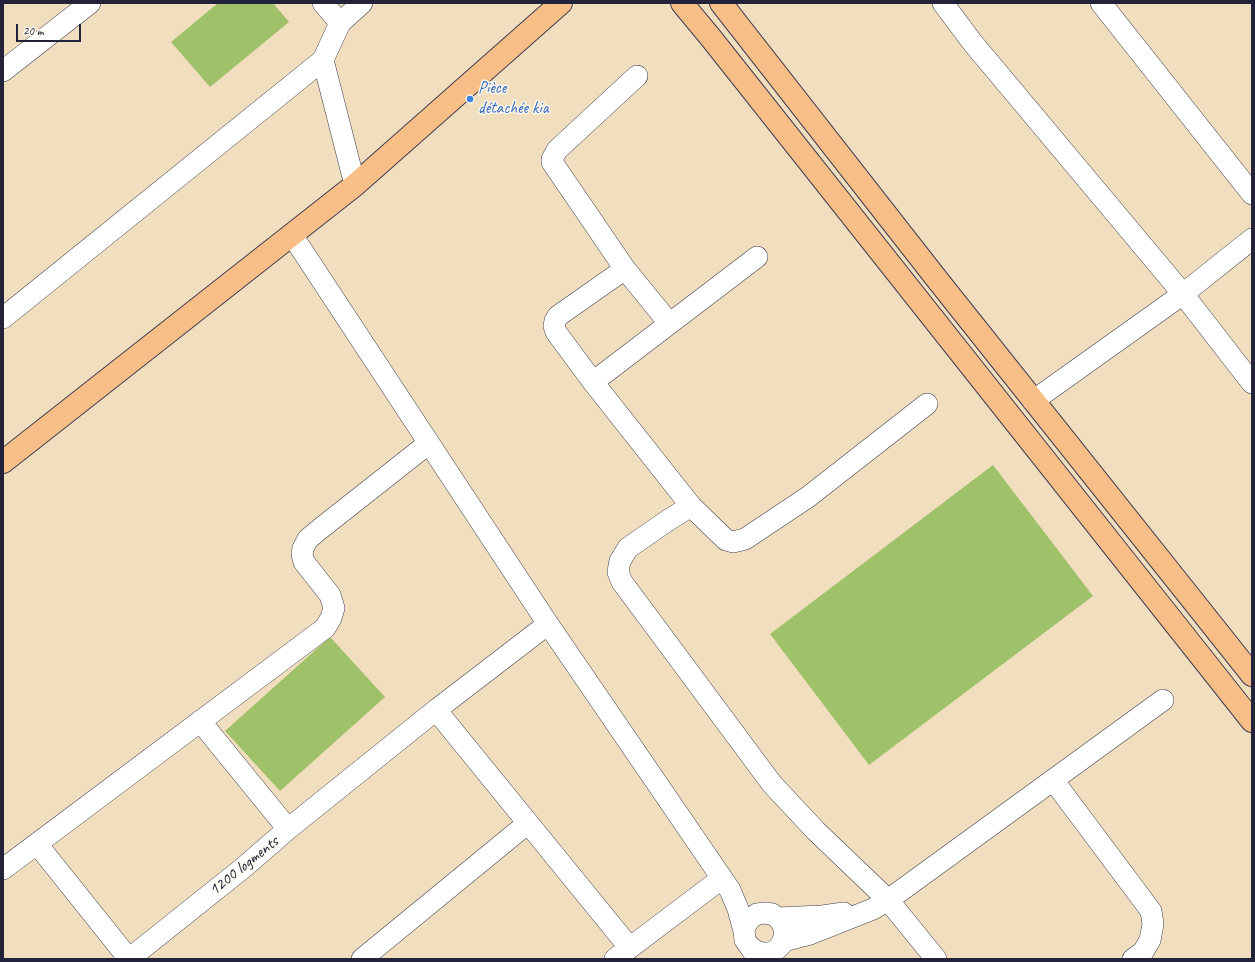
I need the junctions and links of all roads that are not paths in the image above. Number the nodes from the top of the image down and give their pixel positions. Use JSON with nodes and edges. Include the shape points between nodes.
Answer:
{"nodes":[{"id":1,"x":90,"y":3,"type":"edge"},
{"id":2,"x":323,"y":3,"type":"edge"},
{"id":3,"x":362,"y":3,"type":"edge"},
{"id":4,"x":561,"y":3,"type":"edge"},
{"id":5,"x":682,"y":3,"type":"edge"},
{"id":6,"x":721,"y":3,"type":"edge"},
{"id":7,"x":943,"y":3,"type":"edge"},
{"id":8,"x":1101,"y":3,"type":"edge"},
{"id":9,"x":340,"y":23,"type":"junction"},
{"id":10,"x":323,"y":60,"type":"junction"},
{"id":11,"x":3,"y":71,"type":"edge"},
{"id":12,"x":637,"y":76,"type":"dead end"},
{"id":13,"x":355,"y":185,"type":"junction"},
{"id":14,"x":1252,"y":194,"type":"edge"},
{"id":15,"x":292,"y":235,"type":"junction"},
{"id":16,"x":1252,"y":239,"type":"edge"},
{"id":17,"x":757,"y":257,"type":"dead end"},
{"id":18,"x":928,"y":268,"type":"junction"},
{"id":19,"x":625,"y":269,"type":"junction"},
{"id":20,"x":906,"y":284,"type":"junction"},
{"id":21,"x":1183,"y":294,"type":"junction"},
{"id":22,"x":3,"y":318,"type":"edge"},
{"id":23,"x":669,"y":323,"type":"junction"},
{"id":24,"x":593,"y":382,"type":"junction"},
{"id":25,"x":1252,"y":383,"type":"edge"},
{"id":26,"x":1034,"y":401,"type":"junction"},
{"id":27,"x":927,"y":404,"type":"dead end"},
{"id":28,"x":429,"y":443,"type":"junction"},
{"id":29,"x":3,"y":462,"type":"edge"},
{"id":30,"x":691,"y":506,"type":"junction"},
{"id":31,"x":548,"y":624,"type":"junction"},
{"id":32,"x":1252,"y":675,"type":"edge"},
{"id":33,"x":1163,"y":700,"type":"dead end"},
{"id":34,"x":436,"y":710,"type":"junction"},
{"id":35,"x":200,"y":721,"type":"junction"},
{"id":36,"x":1252,"y":721,"type":"edge"},
{"id":37,"x":1053,"y":780,"type":"junction"},
{"id":38,"x":528,"y":823,"type":"junction"},
{"id":39,"x":288,"y":829,"type":"junction"},
{"id":40,"x":37,"y":844,"type":"junction"},
{"id":41,"x":3,"y":869,"type":"edge"},
{"id":42,"x":725,"y":885,"type":"junction"},
{"id":43,"x":880,"y":905,"type":"junction"},
{"id":44,"x":772,"y":915,"type":"junction"},
{"id":45,"x":751,"y":946,"type":"edge"},
{"id":46,"x":781,"y":948,"type":"edge"},
{"id":47,"x":622,"y":953,"type":"edge"},
{"id":48,"x":129,"y":959,"type":"edge"},
{"id":49,"x":362,"y":959,"type":"edge"},
{"id":50,"x":936,"y":959,"type":"edge"},
{"id":51,"x":1134,"y":959,"type":"edge"}],
"edges":[{"from":1,"to":11,"type":"street"},
{"from":2,"to":9,"type":"street"},
{"from":3,"to":9,"type":"street"},
{"from":4,"to":13,"type":"main road"},
{"from":5,"to":20,"type":"main road"},
{"from":6,"to":18,"type":"main road"},
{"from":7,"to":21,"type":"street","via":[[972,42]]},
{"from":8,"to":14,"type":"street"},
{"from":9,"to":10,"type":"street"},
{"from":10,"to":13,"type":"street"},
{"from":10,"to":22,"type":"street"},
{"from":12,"to":19,"type":"street","via":[[557,150],[552,159],[554,167]]},
{"from":13,"to":15,"type":"main road"},
{"from":15,"to":28,"type":"street"},
{"from":15,"to":29,"type":"main road"},
{"from":16,"to":21,"type":"street"},
{"from":17,"to":23,"type":"street"},
{"from":18,"to":20,"type":"main road"},
{"from":18,"to":26,"type":"main road"},
{"from":19,"to":23,"type":"street"},
{"from":19,"to":24,"type":"street","via":[[558,316],[555,321],[556,332]]},
{"from":20,"to":36,"type":"main road"},
{"from":21,"to":25,"type":"street"},
{"from":21,"to":26,"type":"street"},
{"from":23,"to":24,"type":"street"},
{"from":24,"to":30,"type":"street"},
{"from":26,"to":32,"type":"main road"},
{"from":27,"to":30,"type":"street","via":[[808,496],[745,539],[733,542],[726,540]]},
{"from":28,"to":31,"type":"street"},
{"from":28,"to":35,"type":"street","via":[[308,539],[303,548],[304,562],[330,595],[334,608],[325,628]]},
{"from":30,"to":43,"type":"street","via":[[628,548],[620,560],[618,572],[622,582],[772,784]]},
{"from":31,"to":34,"type":"street"},
{"from":31,"to":42,"type":"street"},
{"from":33,"to":37,"type":"street"},
{"from":34,"to":38,"type":"street"},
{"from":34,"to":39,"type":"street"},
{"from":35,"to":39,"type":"street","name":"1200 logments"},
{"from":35,"to":40,"type":"street"},
{"from":37,"to":43,"type":"street"},
{"from":37,"to":51,"type":"street","via":[[1151,911],[1153,924],[1150,940],[1143,952]]},
{"from":38,"to":47,"type":"street"},
{"from":38,"to":49,"type":"street"},
{"from":39,"to":48,"type":"street","name":"1200 logments"},
{"from":40,"to":41,"type":"street"},
{"from":40,"to":48,"type":"street"},
{"from":42,"to":44,"type":"street"},
{"from":42,"to":45,"type":"street","via":[[738,909]]},
{"from":42,"to":47,"type":"street"},
{"from":43,"to":44,"type":"street","via":[[822,916]]},
{"from":43,"to":46,"type":"street"},
{"from":43,"to":50,"type":"street"},
{"from":44,"to":45,"type":"street","via":[[757,914],[746,924]]},
{"from":44,"to":46,"type":"street","via":[[782,923],[784,929]]},
{"from":45,"to":46,"type":"street","via":[[763,954]]}]}
